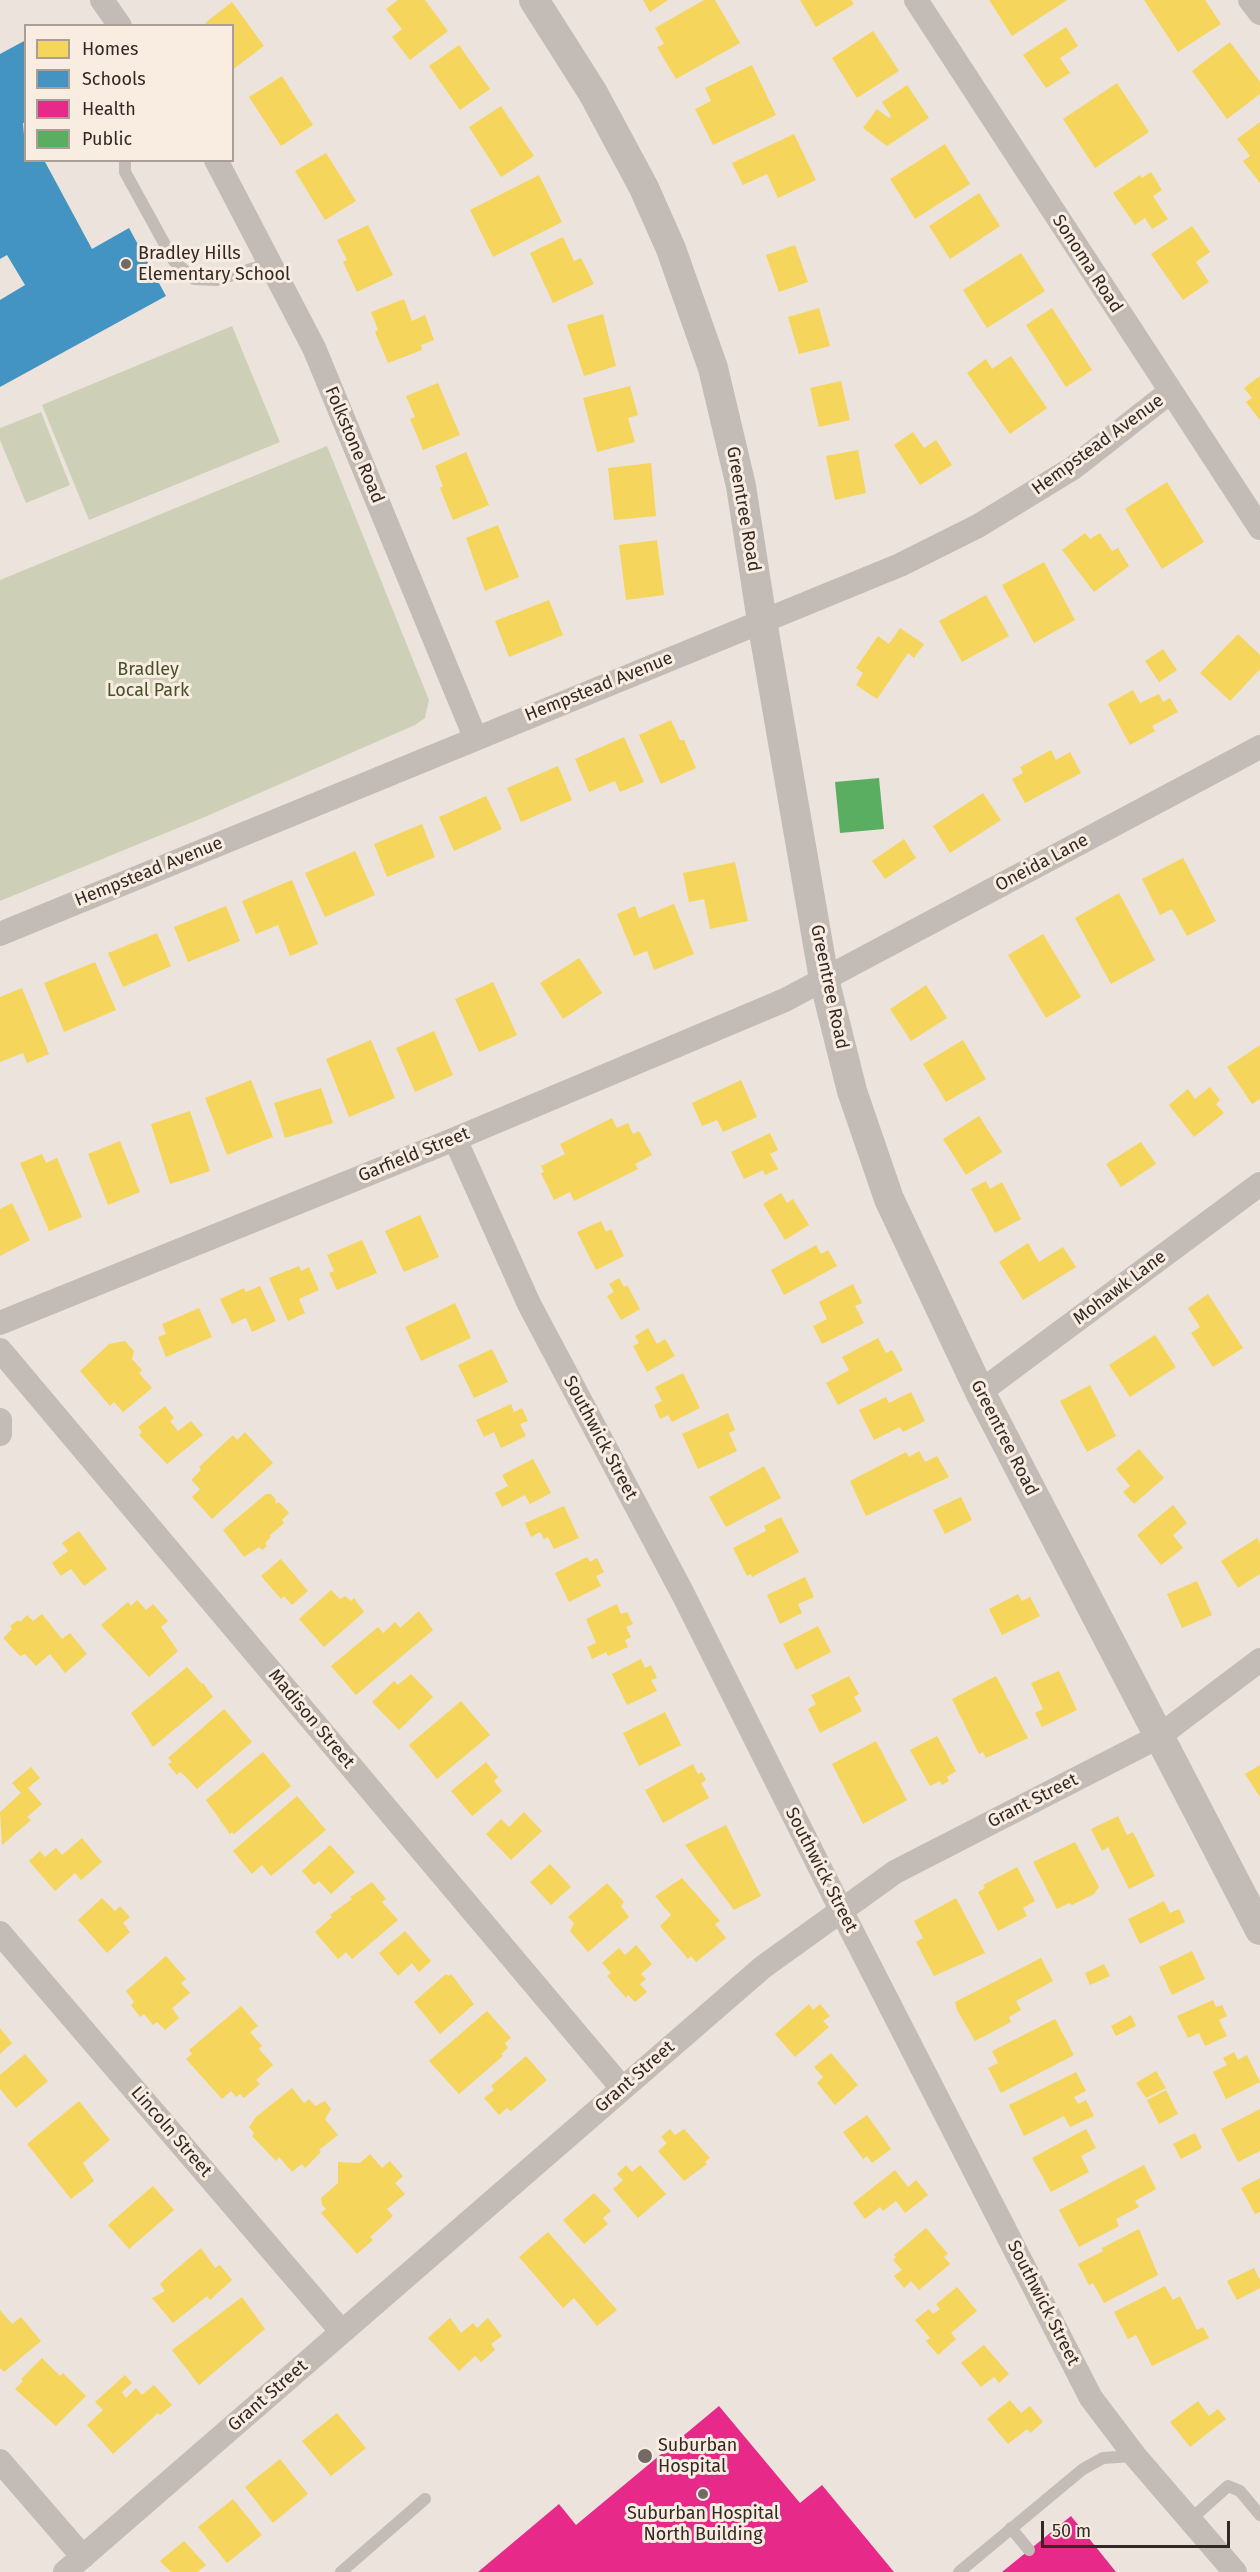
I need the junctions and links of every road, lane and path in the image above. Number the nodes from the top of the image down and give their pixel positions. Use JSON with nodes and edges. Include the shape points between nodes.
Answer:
{"nodes":[{"id":1,"x":102,"y":0,"type":"edge"},
{"id":2,"x":534,"y":0,"type":"edge"},
{"id":3,"x":916,"y":0,"type":"edge"},
{"id":4,"x":1250,"y":0,"type":"edge"},
{"id":5,"x":1260,"y":12,"type":"edge"},
{"id":6,"x":119,"y":24,"type":"edge"},
{"id":7,"x":125,"y":162,"type":"edge"},
{"id":8,"x":217,"y":162,"type":"edge"},
{"id":9,"x":270,"y":263,"type":"junction"},
{"id":10,"x":1170,"y":392,"type":"junction"},
{"id":11,"x":1260,"y":528,"type":"edge"},
{"id":12,"x":762,"y":621,"type":"junction"},
{"id":13,"x":475,"y":737,"type":"junction"},
{"id":14,"x":1260,"y":747,"type":"edge"},
{"id":15,"x":0,"y":934,"type":"edge"},
{"id":16,"x":824,"y":979,"type":"junction"},
{"id":17,"x":455,"y":1139,"type":"junction"},
{"id":18,"x":1260,"y":1184,"type":"edge"},
{"id":19,"x":0,"y":1323,"type":"edge"},
{"id":20,"x":0,"y":1350,"type":"edge"},
{"id":21,"x":980,"y":1392,"type":"junction"},
{"id":22,"x":0,"y":1419,"type":"edge"},
{"id":23,"x":0,"y":1434,"type":"edge"},
{"id":24,"x":1260,"y":1660,"type":"edge"},
{"id":25,"x":1158,"y":1737,"type":"junction"},
{"id":26,"x":841,"y":1910,"type":"junction"},
{"id":27,"x":1260,"y":1930,"type":"edge"},
{"id":28,"x":0,"y":1933,"type":"edge"},
{"id":29,"x":622,"y":2088,"type":"junction"},
{"id":30,"x":342,"y":2332,"type":"junction"},
{"id":31,"x":1135,"y":2456,"type":"junction"},
{"id":32,"x":0,"y":2461,"type":"edge"},
{"id":33,"x":425,"y":2499,"type":"dead end"},
{"id":34,"x":1260,"y":2515,"type":"edge"},
{"id":35,"x":1190,"y":2520,"type":"junction"},
{"id":36,"x":1011,"y":2528,"type":"junction"},
{"id":37,"x":1029,"y":2550,"type":"dead end"},
{"id":38,"x":74,"y":2564,"type":"edge"},
{"id":39,"x":343,"y":2571,"type":"edge"},
{"id":40,"x":959,"y":2572,"type":"edge"},
{"id":41,"x":1235,"y":2572,"type":"edge"}],
"edges":[{"from":1,"to":6,"type":"street"},
{"from":2,"to":12,"type":"street","name":"Greentree Road","via":[[618,138],[671,249],[693,306],[729,425]]},
{"from":3,"to":10,"type":"street","name":"Sonoma Road"},
{"from":4,"to":5,"type":"street"},
{"from":7,"to":9,"type":"lane","via":[[124,172],[174,261],[194,279],[217,280]]},
{"from":8,"to":9,"type":"street","name":"Folkstone Road"},
{"from":9,"to":13,"type":"street","name":"Folkstone Road","via":[[314,348]]},
{"from":10,"to":11,"type":"street","name":"Sonoma Road"},
{"from":10,"to":12,"type":"street","name":"Hempstead Avenue","via":[[1073,468],[978,526],[900,565]]},
{"from":12,"to":13,"type":"street","name":"Hempstead Avenue"},
{"from":12,"to":16,"type":"street","name":"Greentree Road"},
{"from":13,"to":15,"type":"street","name":"Hempstead Avenue"},
{"from":14,"to":16,"type":"street","name":"Oneida Lane"},
{"from":16,"to":17,"type":"street","name":"Garfield Street","via":[[785,1000]]},
{"from":16,"to":21,"type":"street","name":"Greentree Road","via":[[852,1091],[889,1199]]},
{"from":17,"to":19,"type":"street","name":"Garfield Street"},
{"from":17,"to":26,"type":"street","name":"Southwick Street","via":[[530,1304],[683,1594]]},
{"from":18,"to":21,"type":"street","name":"Mohawk Lane"},
{"from":20,"to":29,"type":"street","name":"Madison Street"},
{"from":21,"to":25,"type":"street","name":"Greentree Road"},
{"from":22,"to":23,"type":"street"},
{"from":24,"to":25,"type":"street","name":"Grant Street"},
{"from":25,"to":26,"type":"street","name":"Grant Street","via":[[895,1872]]},
{"from":25,"to":27,"type":"street","name":"Greentree Road"},
{"from":26,"to":29,"type":"street","name":"Grant Street","via":[[763,1966]]},
{"from":26,"to":31,"type":"street","name":"Southwick Street","via":[[1091,2398]]},
{"from":28,"to":30,"type":"street","name":"Lincoln Street"},
{"from":29,"to":30,"type":"street","name":"Grant Street"},
{"from":30,"to":38,"type":"street","name":"Grant Street"},
{"from":31,"to":35,"type":"street","name":"Southwick Street"},
{"from":31,"to":36,"type":"lane","via":[[1103,2458],[1083,2469]]},
{"from":32,"to":38,"type":"street"},
{"from":33,"to":39,"type":"lane"},
{"from":34,"to":35,"type":"lane","via":[[1240,2490],[1228,2486]]},
{"from":35,"to":41,"type":"street","name":"Southwick Street"},
{"from":36,"to":37,"type":"lane"},
{"from":36,"to":40,"type":"lane"}]}
